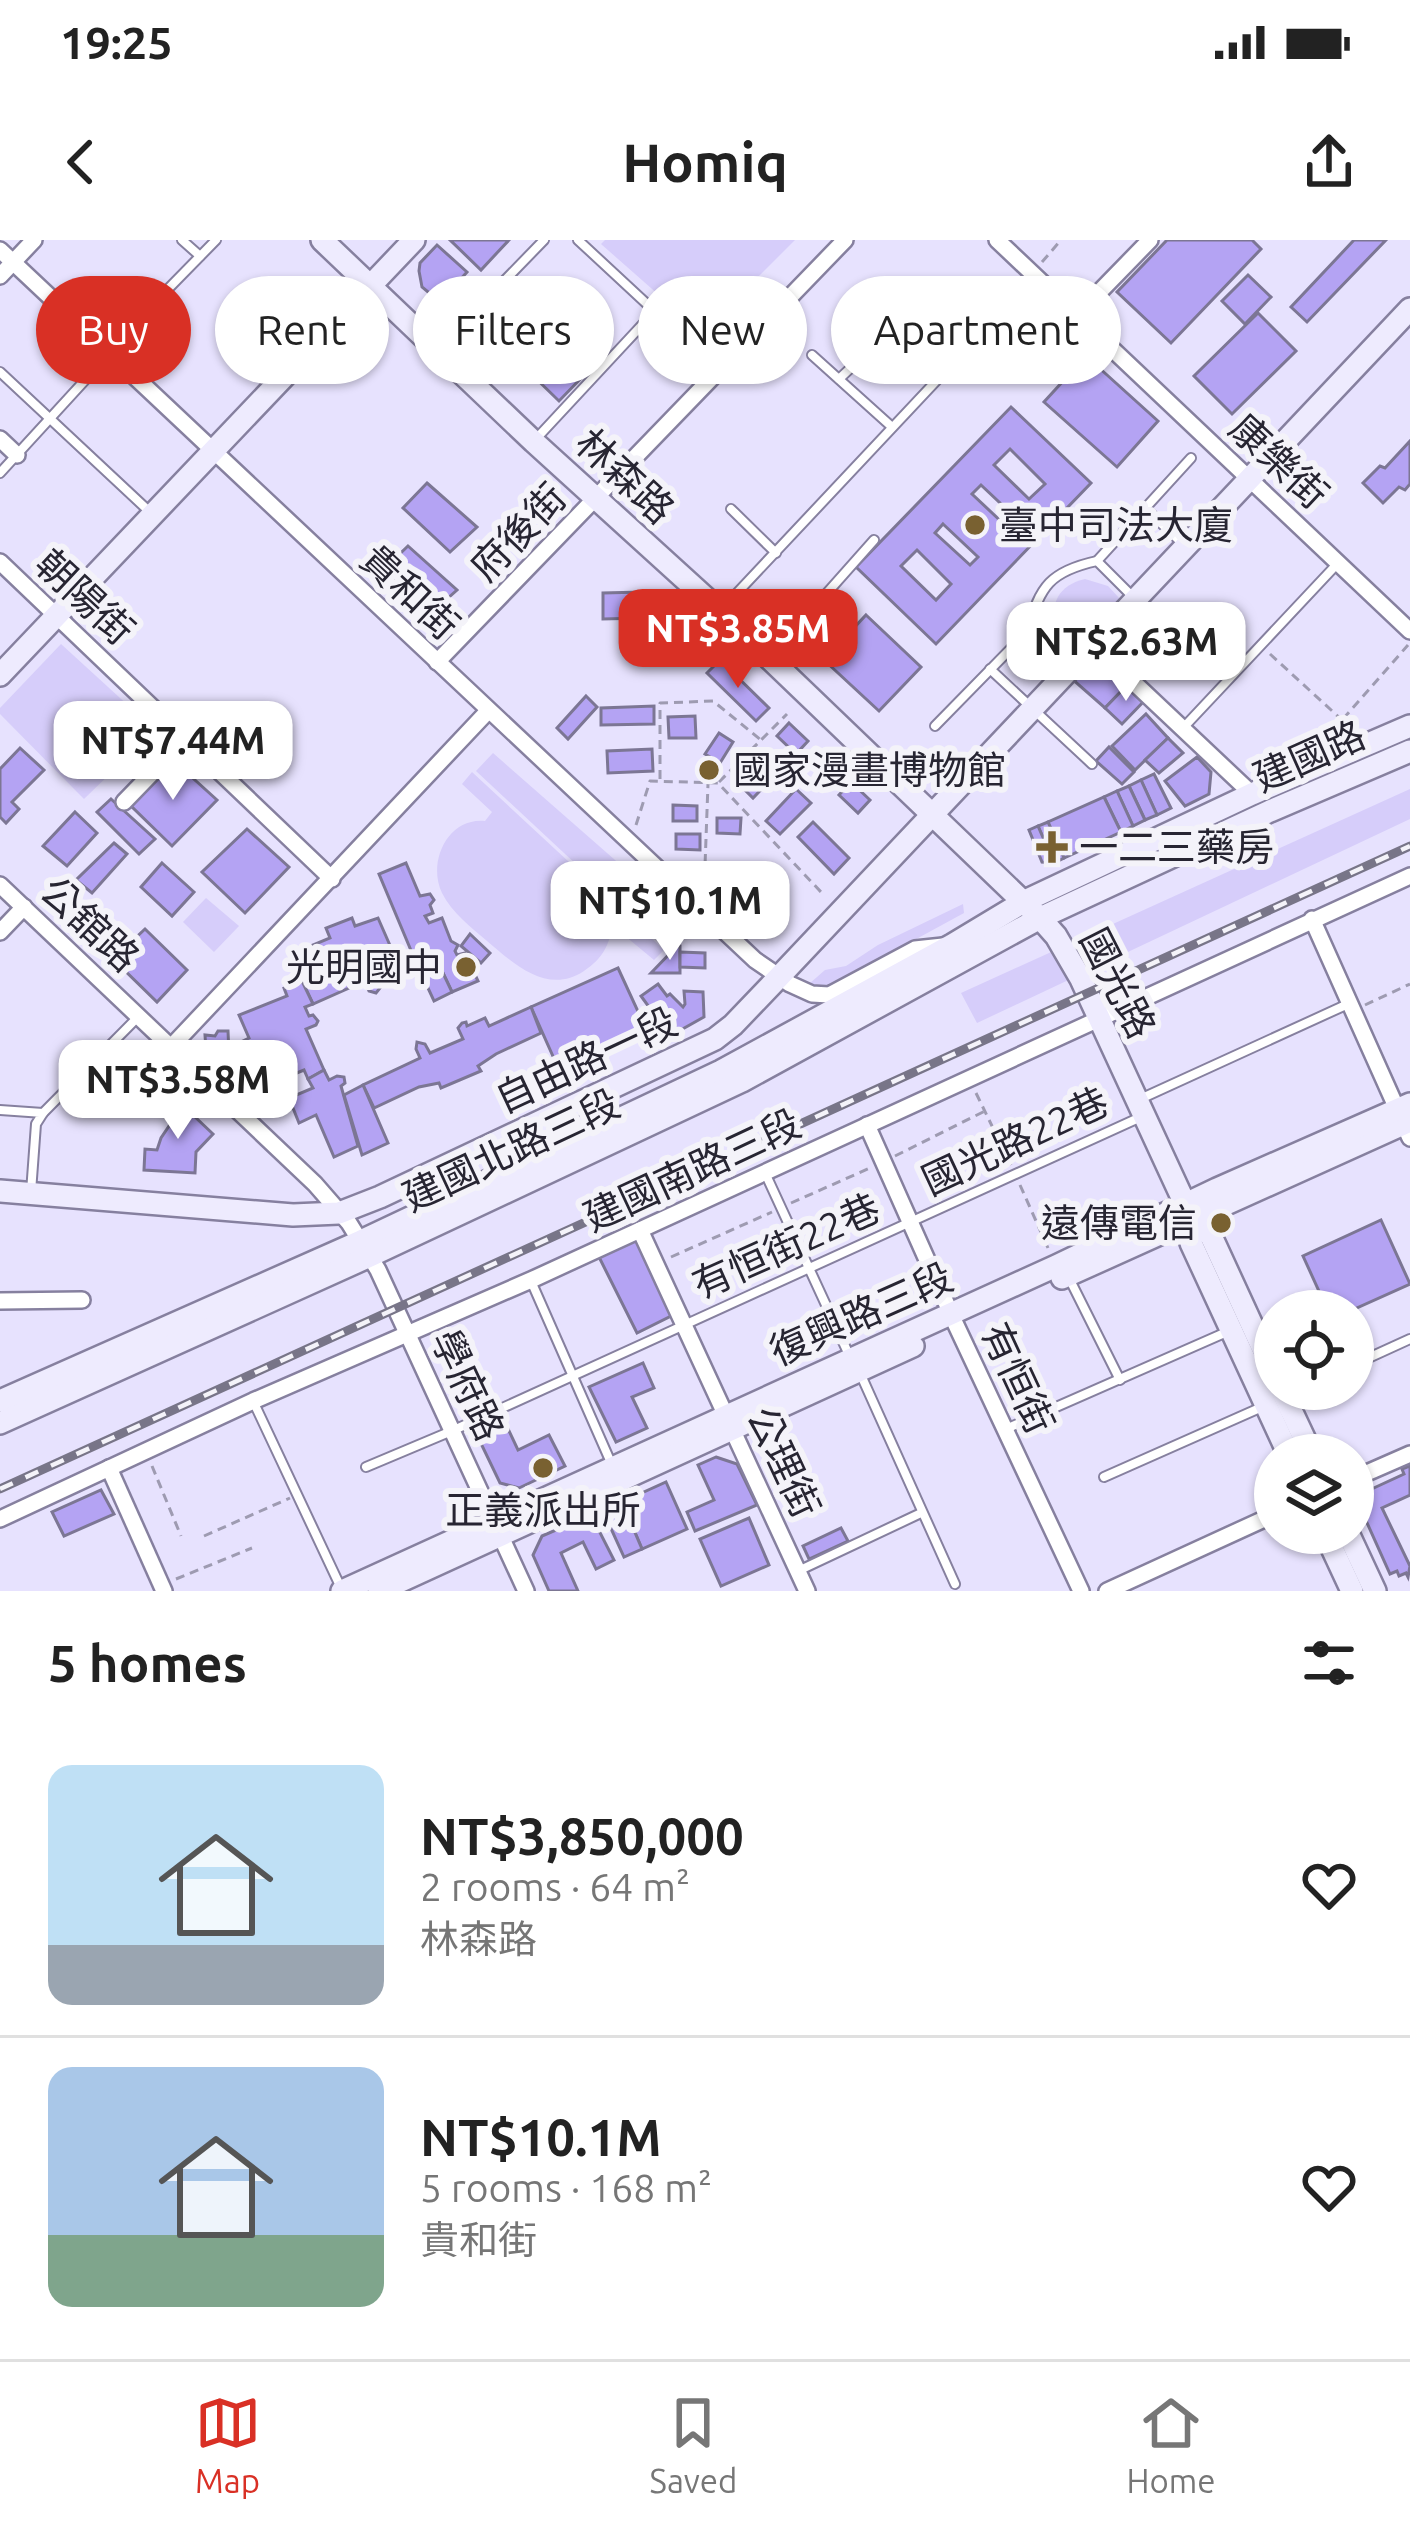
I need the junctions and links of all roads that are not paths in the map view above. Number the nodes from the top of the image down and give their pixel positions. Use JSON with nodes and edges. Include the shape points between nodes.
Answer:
{"nodes":[{"id":1,"x":34,"y":240,"type":"edge"},
{"id":2,"x":182,"y":240,"type":"edge"},
{"id":3,"x":216,"y":240,"type":"edge"},
{"id":4,"x":322,"y":240,"type":"edge"},
{"id":5,"x":414,"y":240,"type":"edge"},
{"id":6,"x":544,"y":240,"type":"edge"},
{"id":7,"x":578,"y":240,"type":"edge"},
{"id":8,"x":844,"y":240,"type":"edge"},
{"id":9,"x":997,"y":240,"type":"edge"},
{"id":10,"x":1150,"y":240,"type":"edge"},
{"id":11,"x":6,"y":256,"type":"edge"},
{"id":12,"x":200,"y":256,"type":"junction"},
{"id":13,"x":1033,"y":273,"type":"junction"},
{"id":14,"x":0,"y":275,"type":"edge"},
{"id":15,"x":181,"y":276,"type":"edge"},
{"id":16,"x":359,"y":276,"type":"edge"},
{"id":17,"x":379,"y":276,"type":"edge"},
{"id":18,"x":509,"y":276,"type":"edge"},
{"id":19,"x":1036,"y":276,"type":"edge"},
{"id":20,"x":1115,"y":276,"type":"edge"},
{"id":21,"x":807,"y":278,"type":"edge"},
{"id":22,"x":36,"y":284,"type":"edge"},
{"id":23,"x":638,"y":295,"type":"edge"},
{"id":24,"x":389,"y":305,"type":"edge"},
{"id":25,"x":1410,"y":309,"type":"edge"},
{"id":26,"x":413,"y":327,"type":"edge"},
{"id":27,"x":638,"y":329,"type":"edge"},
{"id":28,"x":812,"y":355,"type":"dead end"},
{"id":29,"x":1121,"y":357,"type":"edge"},
{"id":30,"x":0,"y":372,"type":"edge"},
{"id":31,"x":831,"y":372,"type":"edge"},
{"id":32,"x":83,"y":384,"type":"edge"},
{"id":33,"x":141,"y":384,"type":"edge"},
{"id":34,"x":276,"y":384,"type":"edge"},
{"id":35,"x":473,"y":384,"type":"edge"},
{"id":36,"x":706,"y":384,"type":"edge"},
{"id":37,"x":845,"y":384,"type":"edge"},
{"id":38,"x":51,"y":419,"type":"junction"},
{"id":39,"x":892,"y":427,"type":"junction"},
{"id":40,"x":0,"y":439,"type":"edge"},
{"id":41,"x":534,"y":442,"type":"junction"},
{"id":42,"x":212,"y":452,"type":"junction"},
{"id":43,"x":17,"y":455,"type":"junction"},
{"id":44,"x":1191,"y":458,"type":"dead end"},
{"id":45,"x":0,"y":473,"type":"edge"},
{"id":46,"x":1250,"y":479,"type":"junction"},
{"id":47,"x":596,"y":499,"type":"junction"},
{"id":48,"x":1145,"y":508,"type":"junction"},
{"id":49,"x":731,"y":509,"type":"dead end"},
{"id":50,"x":152,"y":514,"type":"junction"},
{"id":51,"x":874,"y":540,"type":"dead end"},
{"id":52,"x":1185,"y":547,"type":"junction"},
{"id":53,"x":776,"y":553,"type":"junction"},
{"id":54,"x":1097,"y":561,"type":"junction"},
{"id":55,"x":0,"y":562,"type":"edge"},
{"id":56,"x":1339,"y":563,"type":"junction"},
{"id":57,"x":1136,"y":599,"type":"junction"},
{"id":58,"x":720,"y":611,"type":"junction"},
{"id":59,"x":56,"y":616,"type":"junction"},
{"id":60,"x":1028,"y":631,"type":"junction"},
{"id":61,"x":1410,"y":631,"type":"edge"},
{"id":62,"x":1093,"y":644,"type":"junction"},
{"id":63,"x":769,"y":658,"type":"junction"},
{"id":64,"x":437,"y":662,"type":"junction"},
{"id":65,"x":1070,"y":668,"type":"junction"},
{"id":66,"x":991,"y":669,"type":"junction"},
{"id":67,"x":0,"y":675,"type":"edge"},
{"id":68,"x":1032,"y":709,"type":"junction"},
{"id":69,"x":488,"y":711,"type":"junction"},
{"id":70,"x":934,"y":726,"type":"dead end"},
{"id":71,"x":1410,"y":726,"type":"edge"},
{"id":72,"x":1183,"y":728,"type":"junction"},
{"id":73,"x":186,"y":738,"type":"junction"},
{"id":74,"x":1410,"y":751,"type":"edge"},
{"id":75,"x":1092,"y":764,"type":"dead end"},
{"id":76,"x":1252,"y":794,"type":"junction"},
{"id":77,"x":124,"y":802,"type":"dead end"},
{"id":78,"x":931,"y":815,"type":"junction"},
{"id":79,"x":1410,"y":876,"type":"edge"},
{"id":80,"x":332,"y":879,"type":"junction"},
{"id":81,"x":0,"y":885,"type":"edge"},
{"id":82,"x":24,"y":908,"type":"junction"},
{"id":83,"x":1032,"y":909,"type":"junction"},
{"id":84,"x":1312,"y":919,"type":"junction"},
{"id":85,"x":0,"y":932,"type":"edge"},
{"id":86,"x":952,"y":945,"type":"junction"},
{"id":87,"x":778,"y":978,"type":"junction"},
{"id":88,"x":1351,"y":1007,"type":"junction"},
{"id":89,"x":140,"y":1016,"type":"junction"},
{"id":90,"x":1099,"y":1018,"type":"junction"},
{"id":91,"x":172,"y":1046,"type":"junction"},
{"id":92,"x":1140,"y":1108,"type":"junction"},
{"id":93,"x":0,"y":1110,"type":"edge"},
{"id":94,"x":43,"y":1113,"type":"junction"},
{"id":95,"x":1406,"y":1120,"type":"edge"},
{"id":96,"x":867,"y":1125,"type":"junction"},
{"id":97,"x":765,"y":1173,"type":"junction"},
{"id":98,"x":0,"y":1191,"type":"edge"},
{"id":99,"x":31,"y":1194,"type":"junction"},
{"id":100,"x":1188,"y":1212,"type":"junction"},
{"id":101,"x":339,"y":1213,"type":"junction"},
{"id":102,"x":911,"y":1222,"type":"junction"},
{"id":103,"x":640,"y":1230,"type":"junction"},
{"id":104,"x":366,"y":1249,"type":"junction"},
{"id":105,"x":810,"y":1268,"type":"junction"},
{"id":106,"x":1068,"y":1276,"type":"junction"},
{"id":107,"x":531,"y":1280,"type":"junction"},
{"id":108,"x":0,"y":1300,"type":"edge"},
{"id":109,"x":82,"y":1300,"type":"dead end"},
{"id":110,"x":954,"y":1319,"type":"junction"},
{"id":111,"x":685,"y":1324,"type":"junction"},
{"id":112,"x":1231,"y":1329,"type":"junction"},
{"id":113,"x":1254,"y":1331,"type":"edge"},
{"id":114,"x":407,"y":1333,"type":"junction"},
{"id":115,"x":1410,"y":1339,"type":"edge"},
{"id":116,"x":1374,"y":1355,"type":"edge"},
{"id":117,"x":1254,"y":1358,"type":"edge"},
{"id":118,"x":855,"y":1365,"type":"junction"},
{"id":119,"x":574,"y":1375,"type":"junction"},
{"id":120,"x":1120,"y":1381,"type":"junction"},
{"id":121,"x":0,"y":1401,"type":"edge"},
{"id":122,"x":253,"y":1401,"type":"junction"},
{"id":123,"x":1254,"y":1404,"type":"edge"},
{"id":124,"x":730,"y":1422,"type":"junction"},
{"id":125,"x":0,"y":1423,"type":"edge"},
{"id":126,"x":454,"y":1430,"type":"junction"},
{"id":127,"x":1005,"y":1430,"type":"junction"},
{"id":128,"x":1410,"y":1454,"type":"edge"},
{"id":129,"x":613,"y":1466,"type":"junction"},
{"id":130,"x":366,"y":1467,"type":"dead end"},
{"id":131,"x":109,"y":1468,"type":"junction"},
{"id":132,"x":1374,"y":1470,"type":"edge"},
{"id":133,"x":1104,"y":1477,"type":"dead end"},
{"id":134,"x":921,"y":1513,"type":"junction"},
{"id":135,"x":0,"y":1519,"type":"edge"},
{"id":136,"x":1254,"y":1524,"type":"edge"},
{"id":137,"x":497,"y":1529,"type":"junction"},
{"id":138,"x":1335,"y":1554,"type":"edge"},
{"id":139,"x":1358,"y":1554,"type":"edge"},
{"id":140,"x":798,"y":1571,"type":"junction"},
{"id":141,"x":955,"y":1584,"type":"dead end"},
{"id":142,"x":162,"y":1588,"type":"edge"},
{"id":143,"x":342,"y":1591,"type":"edge"},
{"id":144,"x":379,"y":1591,"type":"edge"},
{"id":145,"x":526,"y":1591,"type":"edge"},
{"id":146,"x":807,"y":1591,"type":"edge"},
{"id":147,"x":1081,"y":1591,"type":"edge"},
{"id":148,"x":1107,"y":1591,"type":"edge"},
{"id":149,"x":1352,"y":1591,"type":"edge"},
{"id":150,"x":1375,"y":1591,"type":"edge"}],
"edges":[{"from":1,"to":11,"type":"street"},
{"from":2,"to":12,"type":"lane"},
{"from":3,"to":12,"type":"lane"},
{"from":4,"to":16,"type":"street","name":"林森路"},
{"from":5,"to":17,"type":"street"},
{"from":6,"to":18,"type":"lane"},
{"from":7,"to":23,"type":"lane"},
{"from":8,"to":21,"type":"street","name":"府後街"},
{"from":9,"to":13,"type":"street","name":"康樂街"},
{"from":10,"to":20,"type":"street"},
{"from":11,"to":14,"type":"street"},
{"from":11,"to":22,"type":"street","name":"貴和街"},
{"from":12,"to":15,"type":"lane"},
{"from":13,"to":19,"type":"street","name":"康樂街"},
{"from":13,"to":39,"type":"lane"},
{"from":24,"to":26,"type":"street","name":"林森路"},
{"from":25,"to":46,"type":"street","name":"自由路一段"},
{"from":27,"to":41,"type":"lane"},
{"from":28,"to":31,"type":"lane"},
{"from":29,"to":46,"type":"street","name":"康樂街"},
{"from":30,"to":38,"type":"lane"},
{"from":32,"to":38,"type":"lane"},
{"from":33,"to":42,"type":"street","name":"貴和街"},
{"from":34,"to":42,"type":"street"},
{"from":35,"to":41,"type":"street","name":"林森路"},
{"from":36,"to":47,"type":"street","name":"府後街"},
{"from":37,"to":39,"type":"lane"},
{"from":38,"to":43,"type":"lane"},
{"from":38,"to":50,"type":"lane"},
{"from":39,"to":53,"type":"lane"},
{"from":40,"to":43,"type":"street"},
{"from":41,"to":47,"type":"street","name":"林森路"},
{"from":42,"to":50,"type":"street"},
{"from":42,"to":64,"type":"street","name":"貴和街"},
{"from":43,"to":45,"type":"lane"},
{"from":44,"to":48,"type":"lane"},
{"from":46,"to":52,"type":"street","name":"自由路一段"},
{"from":46,"to":56,"type":"street","name":"康樂街"},
{"from":47,"to":58,"type":"street","name":"林森路"},
{"from":47,"to":64,"type":"street","name":"府後街"},
{"from":48,"to":52,"type":"lane"},
{"from":48,"to":54,"type":"lane"},
{"from":49,"to":53,"type":"lane"},
{"from":50,"to":59,"type":"street"},
{"from":51,"to":63,"type":"lane"},
{"from":52,"to":57,"type":"street","name":"自由路一段"},
{"from":53,"to":58,"type":"lane"},
{"from":54,"to":57,"type":"lane"},
{"from":54,"to":60,"type":"lane","via":[[1048,582]]},
{"from":55,"to":59,"type":"street","name":"朝陽街"},
{"from":56,"to":61,"type":"street","name":"康樂街"},
{"from":56,"to":72,"type":"lane"},
{"from":57,"to":62,"type":"street","name":"自由路一段"},
{"from":58,"to":63,"type":"street","name":"林森路"},
{"from":59,"to":67,"type":"street"},
{"from":59,"to":73,"type":"street","name":"朝陽街"},
{"from":60,"to":65,"type":"lane"},
{"from":60,"to":66,"type":"lane"},
{"from":62,"to":65,"type":"street","name":"自由路一段"},
{"from":62,"to":72,"type":"street"},
{"from":63,"to":78,"type":"street","name":"林森路"},
{"from":64,"to":69,"type":"street","name":"貴和街"},
{"from":65,"to":68,"type":"street","name":"自由路一段"},
{"from":66,"to":68,"type":"lane"},
{"from":66,"to":70,"type":"lane"},
{"from":68,"to":75,"type":"lane"},
{"from":68,"to":78,"type":"street","name":"自由路一段"},
{"from":69,"to":80,"type":"street"},
{"from":69,"to":87,"type":"street","name":"貴和街"},
{"from":71,"to":76,"type":"street","name":"建國路"},
{"from":72,"to":76,"type":"street"},
{"from":73,"to":77,"type":"street"},
{"from":73,"to":80,"type":"street","name":"朝陽街"},
{"from":74,"to":83,"type":"street","name":"建國路"},
{"from":76,"to":83,"type":"street","name":"建國路"},
{"from":78,"to":83,"type":"street","name":"國光路"},
{"from":78,"to":87,"type":"street","name":"自由路一段"},
{"from":79,"to":84,"type":"street","name":"建國南路三段"},
{"from":80,"to":91,"type":"street"},
{"from":81,"to":82,"type":"street","name":"公舘路"},
{"from":82,"to":85,"type":"street"},
{"from":82,"to":89,"type":"street","name":"公舘路"},
{"from":83,"to":86,"type":"street","name":"建國北路三段"},
{"from":83,"to":90,"type":"street","name":"國光路","via":[[1073,964]]},
{"from":83,"to":104,"type":"street","name":"建國北路三段","via":[[742,1081]]},
{"from":84,"to":88,"type":"street"},
{"from":84,"to":90,"type":"street","name":"建國南路三段"},
{"from":86,"to":87,"type":"street","via":[[915,949],[829,994]]},
{"from":86,"to":104,"type":"street","name":"建國北路三段"},
{"from":87,"to":101,"type":"street","name":"自由路一段","via":[[733,1025],[696,1049]]},
{"from":88,"to":92,"type":"lane","name":"國光路22巷"},
{"from":88,"to":95,"type":"street"},
{"from":89,"to":91,"type":"street","name":"公舘路"},
{"from":89,"to":94,"type":"lane"},
{"from":90,"to":92,"type":"street","name":"國光路"},
{"from":90,"to":96,"type":"street","name":"建國南路三段"},
{"from":91,"to":101,"type":"street","name":"公舘路"},
{"from":92,"to":100,"type":"street","name":"國光路"},
{"from":92,"to":102,"type":"lane","name":"國光路22巷"},
{"from":93,"to":94,"type":"lane"},
{"from":94,"to":99,"type":"lane"},
{"from":95,"to":100,"type":"street","name":"復興路三段"},
{"from":96,"to":97,"type":"street","name":"建國南路三段"},
{"from":96,"to":102,"type":"street","name":"有恒街"},
{"from":97,"to":103,"type":"street","name":"建國南路三段"},
{"from":97,"to":105,"type":"lane"},
{"from":98,"to":99,"type":"street","name":"自由路一段"},
{"from":99,"to":101,"type":"street","name":"自由路一段"},
{"from":100,"to":106,"type":"street","name":"復興路三段"},
{"from":100,"to":110,"type":"street","name":"復興路三段"},
{"from":100,"to":112,"type":"street","name":"國光路","via":[[1191,1243]]},
{"from":100,"to":113,"type":"street","name":"國光路","via":[[1211,1236]]},
{"from":101,"to":104,"type":"street","name":"學府路"},
{"from":102,"to":105,"type":"lane","name":"有恒街22巷"},
{"from":102,"to":110,"type":"street","name":"有恒街"},
{"from":103,"to":107,"type":"street","name":"建國南路三段"},
{"from":103,"to":111,"type":"street","name":"公理街"},
{"from":104,"to":114,"type":"street","name":"學府路"},
{"from":104,"to":121,"type":"street","name":"建國北路三段"},
{"from":104,"to":125,"type":"street","name":"建國北路三段"},
{"from":105,"to":111,"type":"lane","name":"有恒街22巷"},
{"from":105,"to":118,"type":"lane"},
{"from":106,"to":110,"type":"street","name":"復興路三段"},
{"from":106,"to":120,"type":"lane"},
{"from":107,"to":114,"type":"street","name":"建國南路三段"},
{"from":107,"to":119,"type":"lane"},
{"from":108,"to":109,"type":"street"},
{"from":110,"to":118,"type":"street","name":"復興路三段"},
{"from":110,"to":127,"type":"street","name":"有恒街"},
{"from":111,"to":119,"type":"lane","name":"有恒街22巷"},
{"from":111,"to":124,"type":"street","name":"公理街"},
{"from":112,"to":117,"type":"street","name":"國光路"},
{"from":112,"to":120,"type":"lane"},
{"from":114,"to":122,"type":"street","name":"建國南路三段"},
{"from":114,"to":126,"type":"street","name":"學府路"},
{"from":115,"to":116,"type":"lane"},
{"from":118,"to":124,"type":"street","name":"復興路三段"},
{"from":118,"to":134,"type":"lane"},
{"from":119,"to":126,"type":"lane","name":"有恒街22巷"},
{"from":119,"to":129,"type":"lane"},
{"from":120,"to":127,"type":"lane"},
{"from":122,"to":131,"type":"street","name":"建國南路三段"},
{"from":122,"to":143,"type":"lane"},
{"from":123,"to":133,"type":"lane"},
{"from":124,"to":129,"type":"street","name":"復興路三段"},
{"from":124,"to":137,"type":"street","name":"復興路三段"},
{"from":124,"to":140,"type":"street","name":"公理街"},
{"from":126,"to":130,"type":"lane","name":"有恒街22巷"},
{"from":126,"to":137,"type":"street","name":"學府路"},
{"from":127,"to":147,"type":"street","name":"有恒街"},
{"from":128,"to":132,"type":"street"},
{"from":129,"to":137,"type":"street","name":"復興路三段"},
{"from":131,"to":135,"type":"street","name":"建國南路三段"},
{"from":131,"to":142,"type":"street"},
{"from":134,"to":140,"type":"lane"},
{"from":134,"to":141,"type":"lane"},
{"from":136,"to":148,"type":"street"},
{"from":137,"to":143,"type":"street","name":"復興路三段"},
{"from":137,"to":144,"type":"street","name":"復興路三段"},
{"from":137,"to":145,"type":"street","name":"學府路"},
{"from":138,"to":149,"type":"street"},
{"from":139,"to":150,"type":"street"},
{"from":140,"to":146,"type":"street","name":"公理街"}]}
